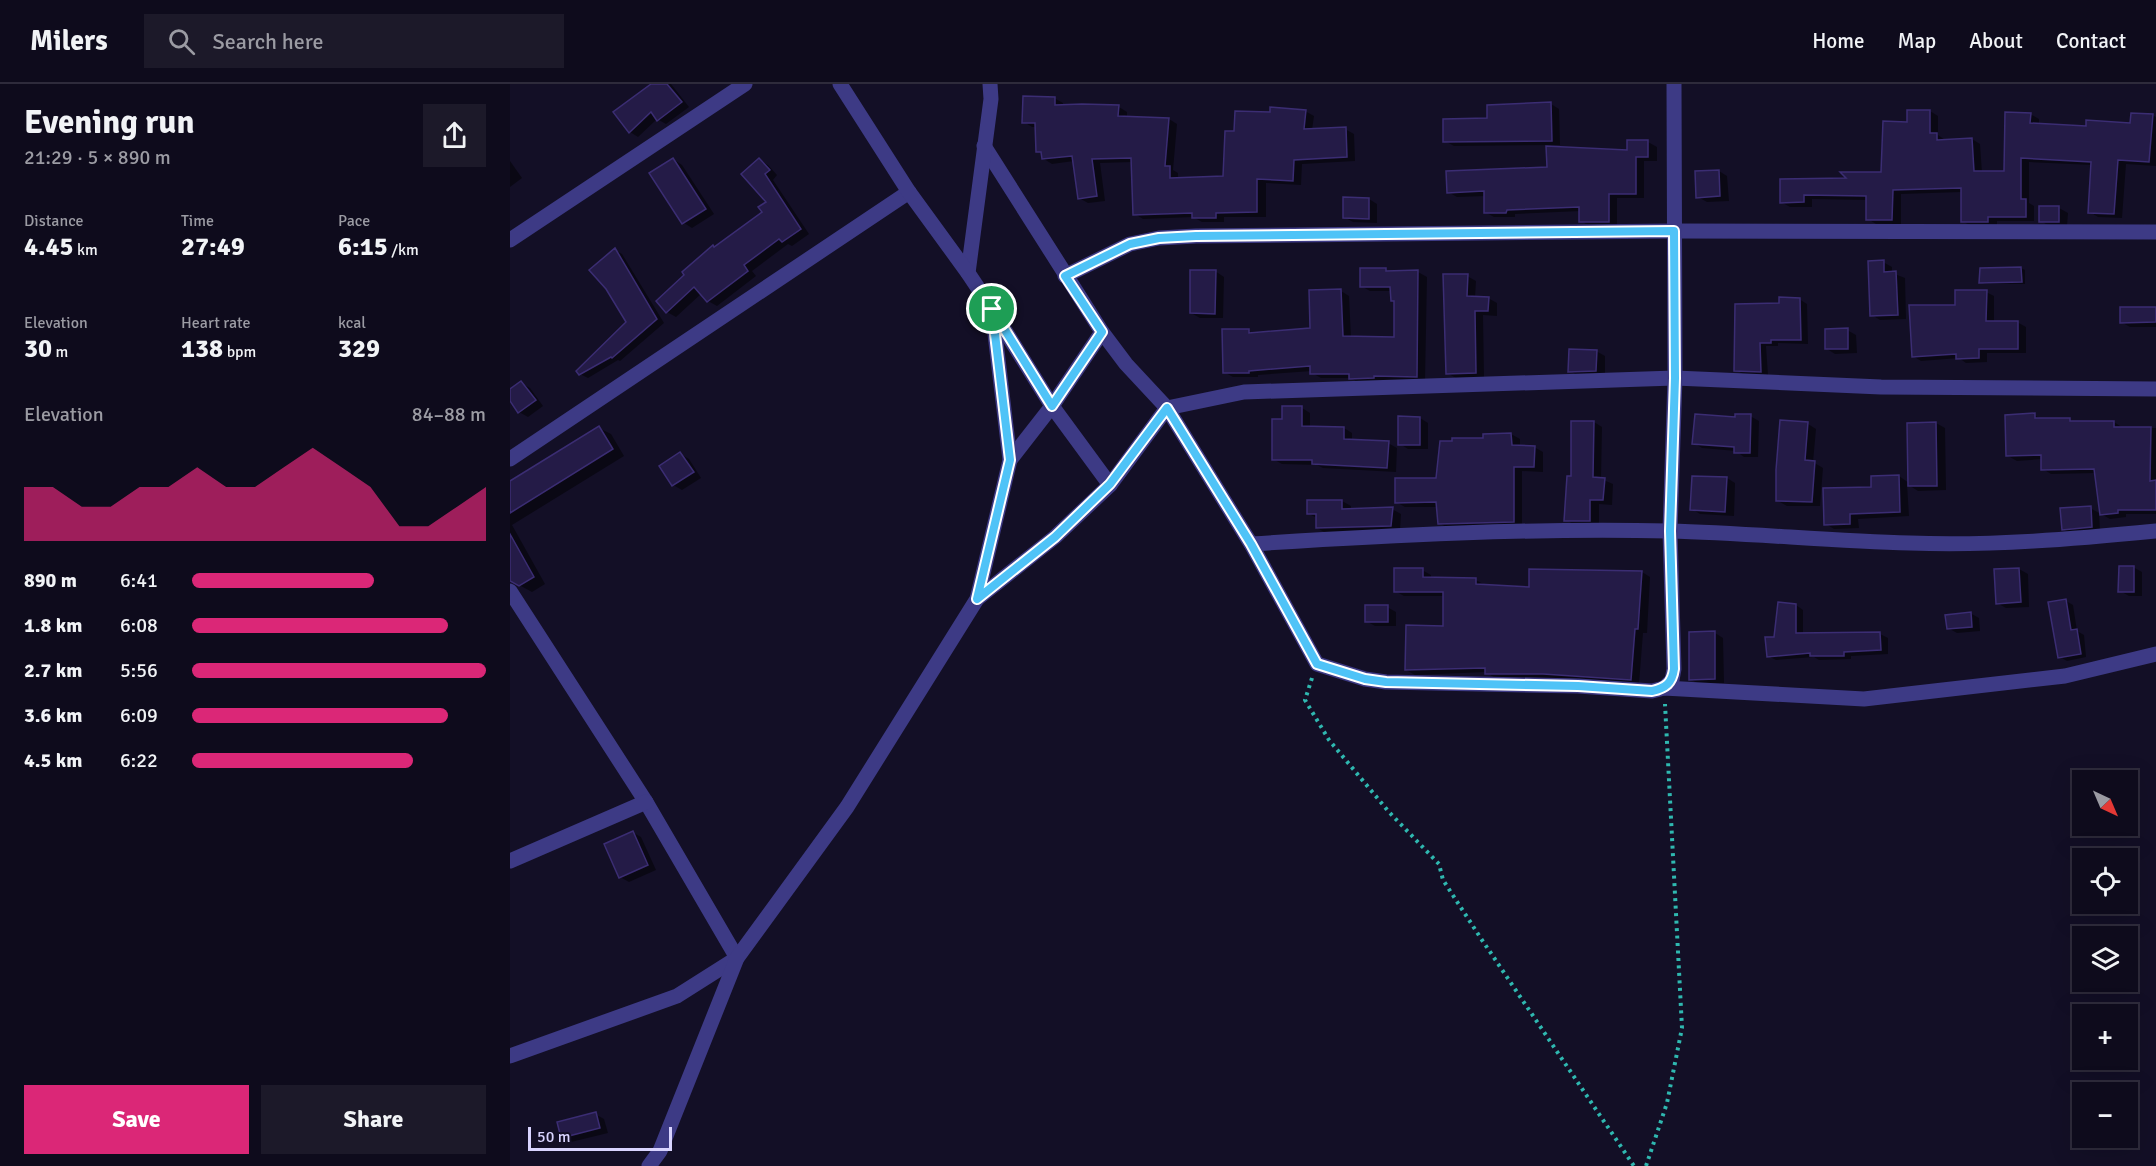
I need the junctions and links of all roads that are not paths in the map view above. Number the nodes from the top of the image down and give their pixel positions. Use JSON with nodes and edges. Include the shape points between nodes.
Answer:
{"nodes":[{"id":1,"x":745,"y":84,"type":"edge"},
{"id":2,"x":840,"y":84,"type":"edge"},
{"id":3,"x":990,"y":84,"type":"edge"},
{"id":4,"x":1674,"y":84,"type":"edge"},
{"id":5,"x":984,"y":146,"type":"junction"},
{"id":6,"x":909,"y":192,"type":"junction"},
{"id":7,"x":1674,"y":231,"type":"junction"},
{"id":8,"x":2156,"y":232,"type":"edge"},
{"id":9,"x":510,"y":240,"type":"edge"},
{"id":10,"x":968,"y":273,"type":"junction"},
{"id":11,"x":1065,"y":276,"type":"junction"},
{"id":12,"x":992,"y":309,"type":"junction"},
{"id":13,"x":1102,"y":332,"type":"junction"},
{"id":14,"x":1675,"y":378,"type":"junction"},
{"id":15,"x":2156,"y":389,"type":"edge"},
{"id":16,"x":1052,"y":406,"type":"junction"},
{"id":17,"x":1167,"y":408,"type":"junction"},
{"id":18,"x":510,"y":459,"type":"edge"},
{"id":19,"x":1010,"y":460,"type":"junction"},
{"id":20,"x":1110,"y":484,"type":"junction"},
{"id":21,"x":1670,"y":531,"type":"junction"},
{"id":22,"x":2156,"y":531,"type":"edge"},
{"id":23,"x":1251,"y":544,"type":"junction"},
{"id":24,"x":510,"y":591,"type":"edge"},
{"id":25,"x":977,"y":599,"type":"junction"},
{"id":26,"x":2156,"y":654,"type":"edge"},
{"id":27,"x":1664,"y":688,"type":"junction"},
{"id":28,"x":646,"y":802,"type":"junction"},
{"id":29,"x":510,"y":861,"type":"edge"},
{"id":30,"x":737,"y":958,"type":"junction"},
{"id":31,"x":510,"y":1056,"type":"edge"},
{"id":32,"x":649,"y":1166,"type":"edge"}],
"edges":[{"from":1,"to":9,"type":"street"},
{"from":2,"to":6,"type":"street"},
{"from":3,"to":5,"type":"street"},
{"from":4,"to":7,"type":"street"},
{"from":5,"to":10,"type":"street"},
{"from":5,"to":11,"type":"street"},
{"from":6,"to":10,"type":"street"},
{"from":6,"to":18,"type":"street"},
{"from":7,"to":8,"type":"street"},
{"from":7,"to":11,"type":"street","via":[[1159,238],[1130,244]]},
{"from":7,"to":14,"type":"street"},
{"from":10,"to":12,"type":"street"},
{"from":11,"to":13,"type":"street"},
{"from":12,"to":16,"type":"street"},
{"from":12,"to":19,"type":"street"},
{"from":13,"to":16,"type":"street"},
{"from":13,"to":17,"type":"street"},
{"from":14,"to":15,"type":"street","via":[[1881,387]]},
{"from":14,"to":17,"type":"street","via":[[1244,392]]},
{"from":14,"to":21,"type":"street"},
{"from":16,"to":19,"type":"street"},
{"from":16,"to":20,"type":"street"},
{"from":17,"to":20,"type":"street"},
{"from":17,"to":23,"type":"street"},
{"from":19,"to":25,"type":"street"},
{"from":20,"to":25,"type":"street","via":[[1055,537]]},
{"from":21,"to":22,"type":"street","via":[[1962,544],[2072,540]]},
{"from":21,"to":23,"type":"street","via":[[1461,533]]},
{"from":21,"to":27,"type":"street","via":[[1674,669],[1672,680]]},
{"from":23,"to":27,"type":"street","via":[[1317,664],[1386,682],[1652,691]]},
{"from":24,"to":28,"type":"street"},
{"from":25,"to":30,"type":"street","via":[[847,807]]},
{"from":26,"to":27,"type":"street","via":[[2065,676],[1864,699]]},
{"from":28,"to":29,"type":"street"},
{"from":28,"to":30,"type":"street"},
{"from":30,"to":31,"type":"street","via":[[677,996]]},
{"from":30,"to":32,"type":"street","via":[[660,1151]]}]}
